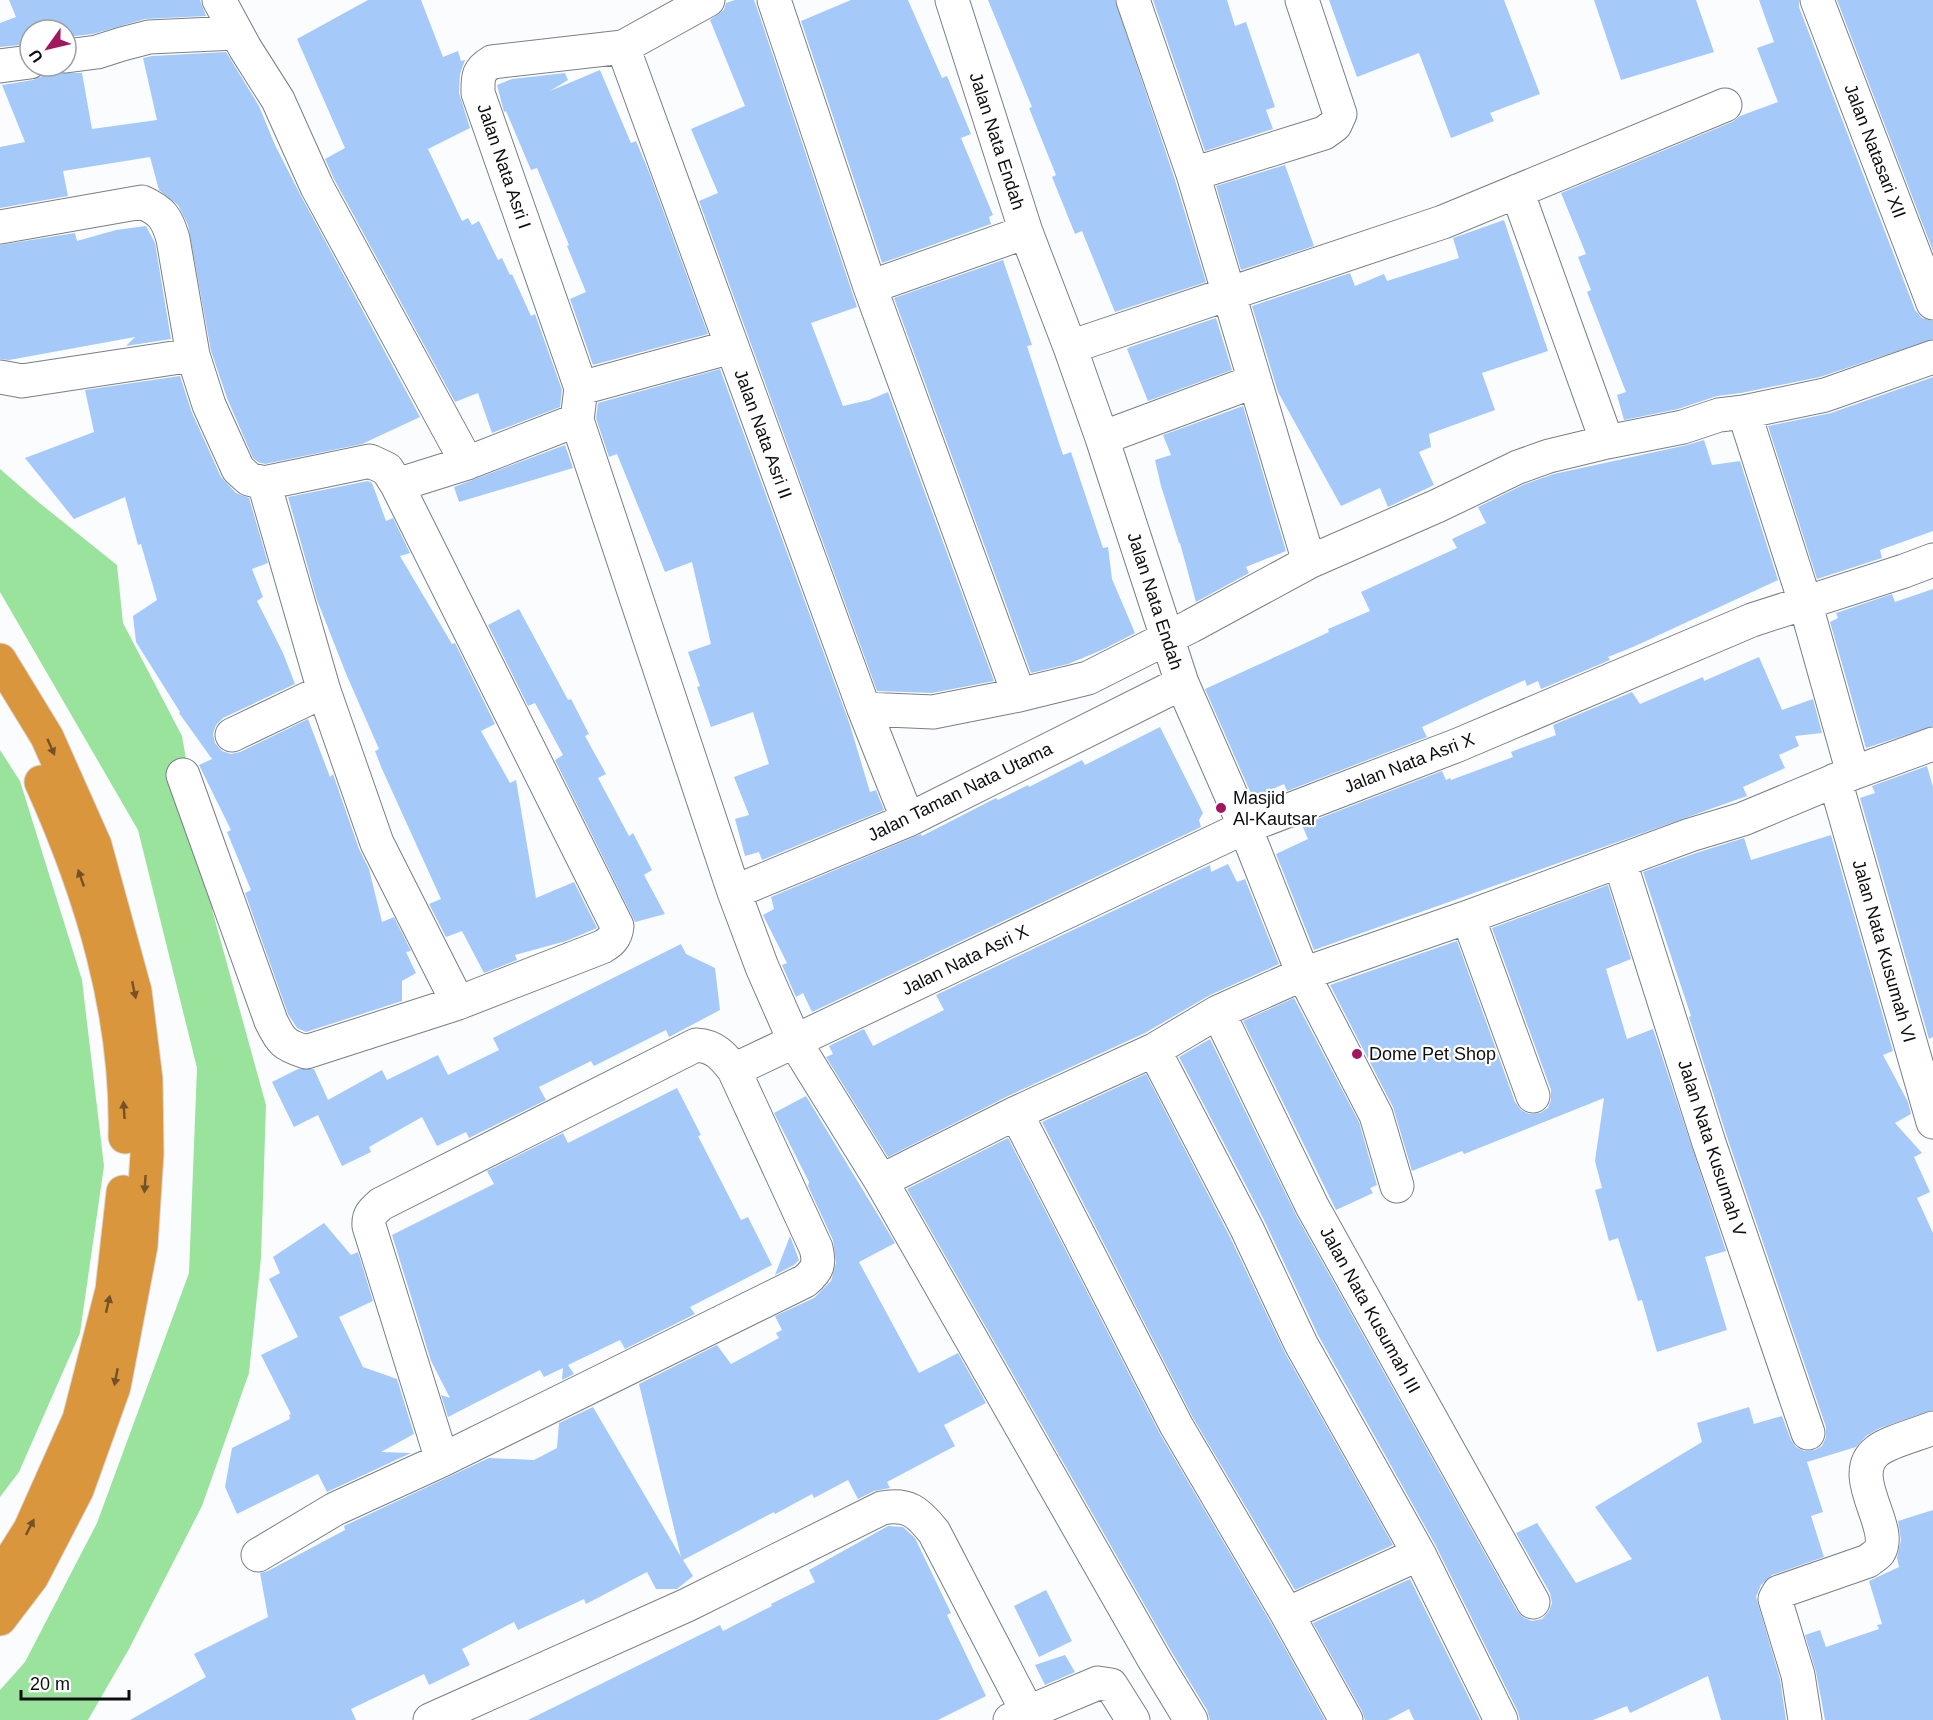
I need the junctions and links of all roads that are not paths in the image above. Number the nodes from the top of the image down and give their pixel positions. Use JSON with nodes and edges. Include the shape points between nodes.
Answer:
{"nodes":[{"id":1,"x":219,"y":0,"type":"edge"},
{"id":2,"x":708,"y":0,"type":"edge"},
{"id":3,"x":774,"y":0,"type":"edge"},
{"id":4,"x":952,"y":0,"type":"edge"},
{"id":5,"x":1133,"y":0,"type":"edge"},
{"id":6,"x":1302,"y":0,"type":"edge"},
{"id":7,"x":1817,"y":0,"type":"edge"},
{"id":8,"x":236,"y":33,"type":"junction"},
{"id":9,"x":623,"y":47,"type":"junction"},
{"id":10,"x":78,"y":54,"type":"edge"},
{"id":11,"x":18,"y":64,"type":"edge"},
{"id":12,"x":0,"y":66,"type":"edge"},
{"id":13,"x":1725,"y":105,"type":"dead end"},
{"id":14,"x":1193,"y":174,"type":"junction"},
{"id":15,"x":1517,"y":191,"type":"junction"},
{"id":16,"x":0,"y":227,"type":"edge"},
{"id":17,"x":1026,"y":232,"type":"junction"},
{"id":18,"x":870,"y":287,"type":"junction"},
{"id":19,"x":1230,"y":294,"type":"junction"},
{"id":20,"x":1933,"y":303,"type":"edge"},
{"id":21,"x":731,"y":347,"type":"junction"},
{"id":22,"x":1070,"y":347,"type":"junction"},
{"id":23,"x":193,"y":355,"type":"junction"},
{"id":24,"x":1933,"y":357,"type":"edge"},
{"id":25,"x":0,"y":377,"type":"edge"},
{"id":26,"x":1255,"y":381,"type":"junction"},
{"id":27,"x":581,"y":388,"type":"junction"},
{"id":28,"x":1744,"y":412,"type":"junction"},
{"id":29,"x":577,"y":420,"type":"junction"},
{"id":30,"x":1102,"y":438,"type":"junction"},
{"id":31,"x":1607,"y":442,"type":"junction"},
{"id":32,"x":467,"y":463,"type":"junction"},
{"id":33,"x":264,"y":483,"type":"junction"},
{"id":34,"x":397,"y":485,"type":"junction"},
{"id":35,"x":1933,"y":560,"type":"edge"},
{"id":36,"x":1308,"y":562,"type":"junction"},
{"id":37,"x":1805,"y":602,"type":"junction"},
{"id":38,"x":1167,"y":638,"type":"junction"},
{"id":39,"x":0,"y":660,"type":"edge"},
{"id":40,"x":1182,"y":683,"type":"junction"},
{"id":41,"x":324,"y":691,"type":"junction"},
{"id":42,"x":1018,"y":694,"type":"junction"},
{"id":43,"x":0,"y":705,"type":"edge"},
{"id":44,"x":864,"y":709,"type":"junction"},
{"id":45,"x":232,"y":735,"type":"dead end"},
{"id":46,"x":1933,"y":744,"type":"edge"},
{"id":47,"x":183,"y":775,"type":"dead end"},
{"id":48,"x":1844,"y":777,"type":"junction"},
{"id":49,"x":908,"y":820,"type":"junction"},
{"id":50,"x":1245,"y":826,"type":"junction"},
{"id":51,"x":1620,"y":862,"type":"junction"},
{"id":52,"x":734,"y":891,"type":"junction"},
{"id":53,"x":1468,"y":917,"type":"junction"},
{"id":54,"x":1304,"y":974,"type":"junction"},
{"id":55,"x":458,"y":1003,"type":"junction"},
{"id":56,"x":1218,"y":1012,"type":"junction"},
{"id":57,"x":795,"y":1042,"type":"junction"},
{"id":58,"x":1154,"y":1050,"type":"junction"},
{"id":59,"x":1923,"y":1054,"type":"edge"},
{"id":60,"x":734,"y":1070,"type":"junction"},
{"id":61,"x":1533,"y":1096,"type":"dead end"},
{"id":62,"x":1016,"y":1113,"type":"junction"},
{"id":63,"x":1933,"y":1122,"type":"edge"},
{"id":64,"x":881,"y":1181,"type":"junction"},
{"id":65,"x":1397,"y":1185,"type":"dead end"},
{"id":66,"x":1933,"y":1428,"type":"edge"},
{"id":67,"x":1808,"y":1433,"type":"dead end"},
{"id":68,"x":441,"y":1460,"type":"junction"},
{"id":69,"x":1419,"y":1554,"type":"junction"},
{"id":70,"x":258,"y":1555,"type":"dead end"},
{"id":71,"x":0,"y":1577,"type":"edge"},
{"id":72,"x":1533,"y":1602,"type":"dead end"},
{"id":73,"x":1287,"y":1614,"type":"junction"},
{"id":74,"x":0,"y":1619,"type":"edge"},
{"id":75,"x":1019,"y":1716,"type":"edge"},
{"id":76,"x":430,"y":1720,"type":"edge"},
{"id":77,"x":1133,"y":1720,"type":"edge"},
{"id":78,"x":1191,"y":1720,"type":"edge"},
{"id":79,"x":1346,"y":1720,"type":"edge"},
{"id":80,"x":1501,"y":1720,"type":"edge"},
{"id":81,"x":1805,"y":1720,"type":"edge"}],
"edges":[{"from":1,"to":8,"type":"street"},
{"from":2,"to":9,"type":"street","name":"Jalan Nata Asri I"},
{"from":3,"to":18,"type":"street"},
{"from":4,"to":17,"type":"street","name":"Jalan Nata Endah"},
{"from":5,"to":14,"type":"street"},
{"from":6,"to":14,"type":"street","via":[[1340,114],[1335,125],[1324,133]]},
{"from":7,"to":20,"type":"street","name":"Jalan Natasari XII"},
{"from":8,"to":10,"type":"street","via":[[149,37]]},
{"from":8,"to":32,"type":"street","via":[[278,100],[317,187]]},
{"from":9,"to":21,"type":"street","name":"Jalan Nata Asri II"},
{"from":9,"to":27,"type":"street","name":"Jalan Nata Asri I","via":[[492,62],[482,68],[478,79],[478,93]]},
{"from":11,"to":12,"type":"street"},
{"from":13,"to":15,"type":"street"},
{"from":14,"to":19,"type":"street"},
{"from":15,"to":19,"type":"street","via":[[1443,222]]},
{"from":15,"to":31,"type":"street"},
{"from":16,"to":23,"type":"street","via":[[142,202],[156,208],[168,222],[173,239]]},
{"from":17,"to":18,"type":"street"},
{"from":17,"to":22,"type":"street","name":"Jalan Nata Endah"},
{"from":18,"to":42,"type":"street"},
{"from":19,"to":22,"type":"street"},
{"from":19,"to":26,"type":"street"},
{"from":21,"to":27,"type":"street"},
{"from":21,"to":44,"type":"street","name":"Jalan Nata Asri II"},
{"from":22,"to":30,"type":"street","name":"Jalan Nata Endah"},
{"from":23,"to":25,"type":"street","via":[[22,381]]},
{"from":23,"to":33,"type":"street","via":[[209,405],[237,469],[249,479]]},
{"from":24,"to":28,"type":"street","via":[[1825,395]]},
{"from":26,"to":30,"type":"street"},
{"from":26,"to":36,"type":"street"},
{"from":27,"to":29,"type":"street"},
{"from":28,"to":31,"type":"street"},
{"from":28,"to":37,"type":"street","name":"Jalan Nata Kusumah VI"},
{"from":29,"to":32,"type":"street"},
{"from":29,"to":52,"type":"street"},
{"from":30,"to":38,"type":"street","name":"Jalan Nata Endah"},
{"from":31,"to":36,"type":"street","via":[[1518,466]]},
{"from":32,"to":34,"type":"street"},
{"from":33,"to":34,"type":"street","via":[[370,460],[387,469]]},
{"from":33,"to":41,"type":"street"},
{"from":34,"to":55,"type":"street","via":[[617,926],[614,938],[602,947]]},
{"from":35,"to":37,"type":"street","name":"Jalan Nata Asri X"},
{"from":36,"to":38,"type":"street"},
{"from":37,"to":48,"type":"street","name":"Jalan Nata Kusumah VI"},
{"from":37,"to":50,"type":"street","name":"Jalan Nata Asri X","via":[[1752,620],[1458,745]]},
{"from":38,"to":40,"type":"street","name":"Jalan Nata Endah"},
{"from":38,"to":42,"type":"street","via":[[1088,678]]},
{"from":39,"to":74,"type":"highway","one_way":true,"via":[[46,737],[95,845],[135,991],[146,1079],[147,1143],[141,1246],[114,1387],[77,1490],[32,1577]]},
{"from":40,"to":49,"type":"street","name":"Jalan Taman Nata Utama"},
{"from":40,"to":50,"type":"street","name":"Jalan Nata Endah"},
{"from":41,"to":45,"type":"street"},
{"from":41,"to":55,"type":"street","via":[[378,843]]},
{"from":42,"to":44,"type":"street","via":[[933,712]]},
{"from":71,"to":43,"type":"highway","one_way":true,"via":[[30,1529],[79,1419],[112,1290],[123,1195],[125,1121],[121,1049],[90,903],[19,731]]},
{"from":44,"to":49,"type":"street","name":"Jalan Nata Asri II"},
{"from":46,"to":48,"type":"street"},
{"from":47,"to":55,"type":"street","via":[[270,1021],[288,1046],[306,1052]]},
{"from":48,"to":51,"type":"street","via":[[1743,819]]},
{"from":48,"to":59,"type":"street","name":"Jalan Nata Kusumah VI"},
{"from":49,"to":52,"type":"street","name":"Jalan Taman Nata Utama"},
{"from":50,"to":54,"type":"street","name":"Jalan Nata Endah"},
{"from":50,"to":57,"type":"street","name":"Jalan Nata Asri X"},
{"from":51,"to":53,"type":"street"},
{"from":51,"to":67,"type":"street","name":"Jalan Nata Kusumah V","via":[[1709,1143]]},
{"from":52,"to":57,"type":"street"},
{"from":53,"to":54,"type":"street"},
{"from":53,"to":61,"type":"street"},
{"from":54,"to":56,"type":"street"},
{"from":54,"to":65,"type":"street","name":"Jalan Nata Endah","via":[[1376,1115]]},
{"from":56,"to":58,"type":"street"},
{"from":56,"to":72,"type":"street","name":"Jalan Nata Kusumah III","via":[[1312,1206]]},
{"from":57,"to":60,"type":"street","name":"Jalan Nata Asri X"},
{"from":57,"to":64,"type":"street"},
{"from":58,"to":62,"type":"street"},
{"from":58,"to":69,"type":"street","via":[[1247,1229],[1301,1344]]},
{"from":59,"to":63,"type":"street","name":"Jalan Nata Kusumah VI"},
{"from":60,"to":68,"type":"street","via":[[816,1248],[820,1262],[816,1272],[805,1281]]},
{"from":60,"to":68,"type":"street","via":[[709,1046],[696,1045],[381,1204],[371,1214],[369,1226]]},
{"from":62,"to":64,"type":"street"},
{"from":62,"to":73,"type":"street","via":[[1176,1425]]},
{"from":64,"to":78,"type":"street"},
{"from":66,"to":81,"type":"street","via":[[1878,1450],[1867,1463],[1866,1482],[1882,1539],[1879,1552],[1868,1561],[1779,1592],[1775,1599],[1798,1675]]},
{"from":68,"to":70,"type":"street","via":[[335,1509]]},
{"from":69,"to":73,"type":"street"},
{"from":69,"to":80,"type":"street"},
{"from":73,"to":79,"type":"street"},
{"from":75,"to":76,"type":"street","via":[[934,1532],[923,1518],[898,1505],[882,1508],[687,1605]]},
{"from":75,"to":77,"type":"street","via":[[1098,1683],[1111,1685]]}]}
